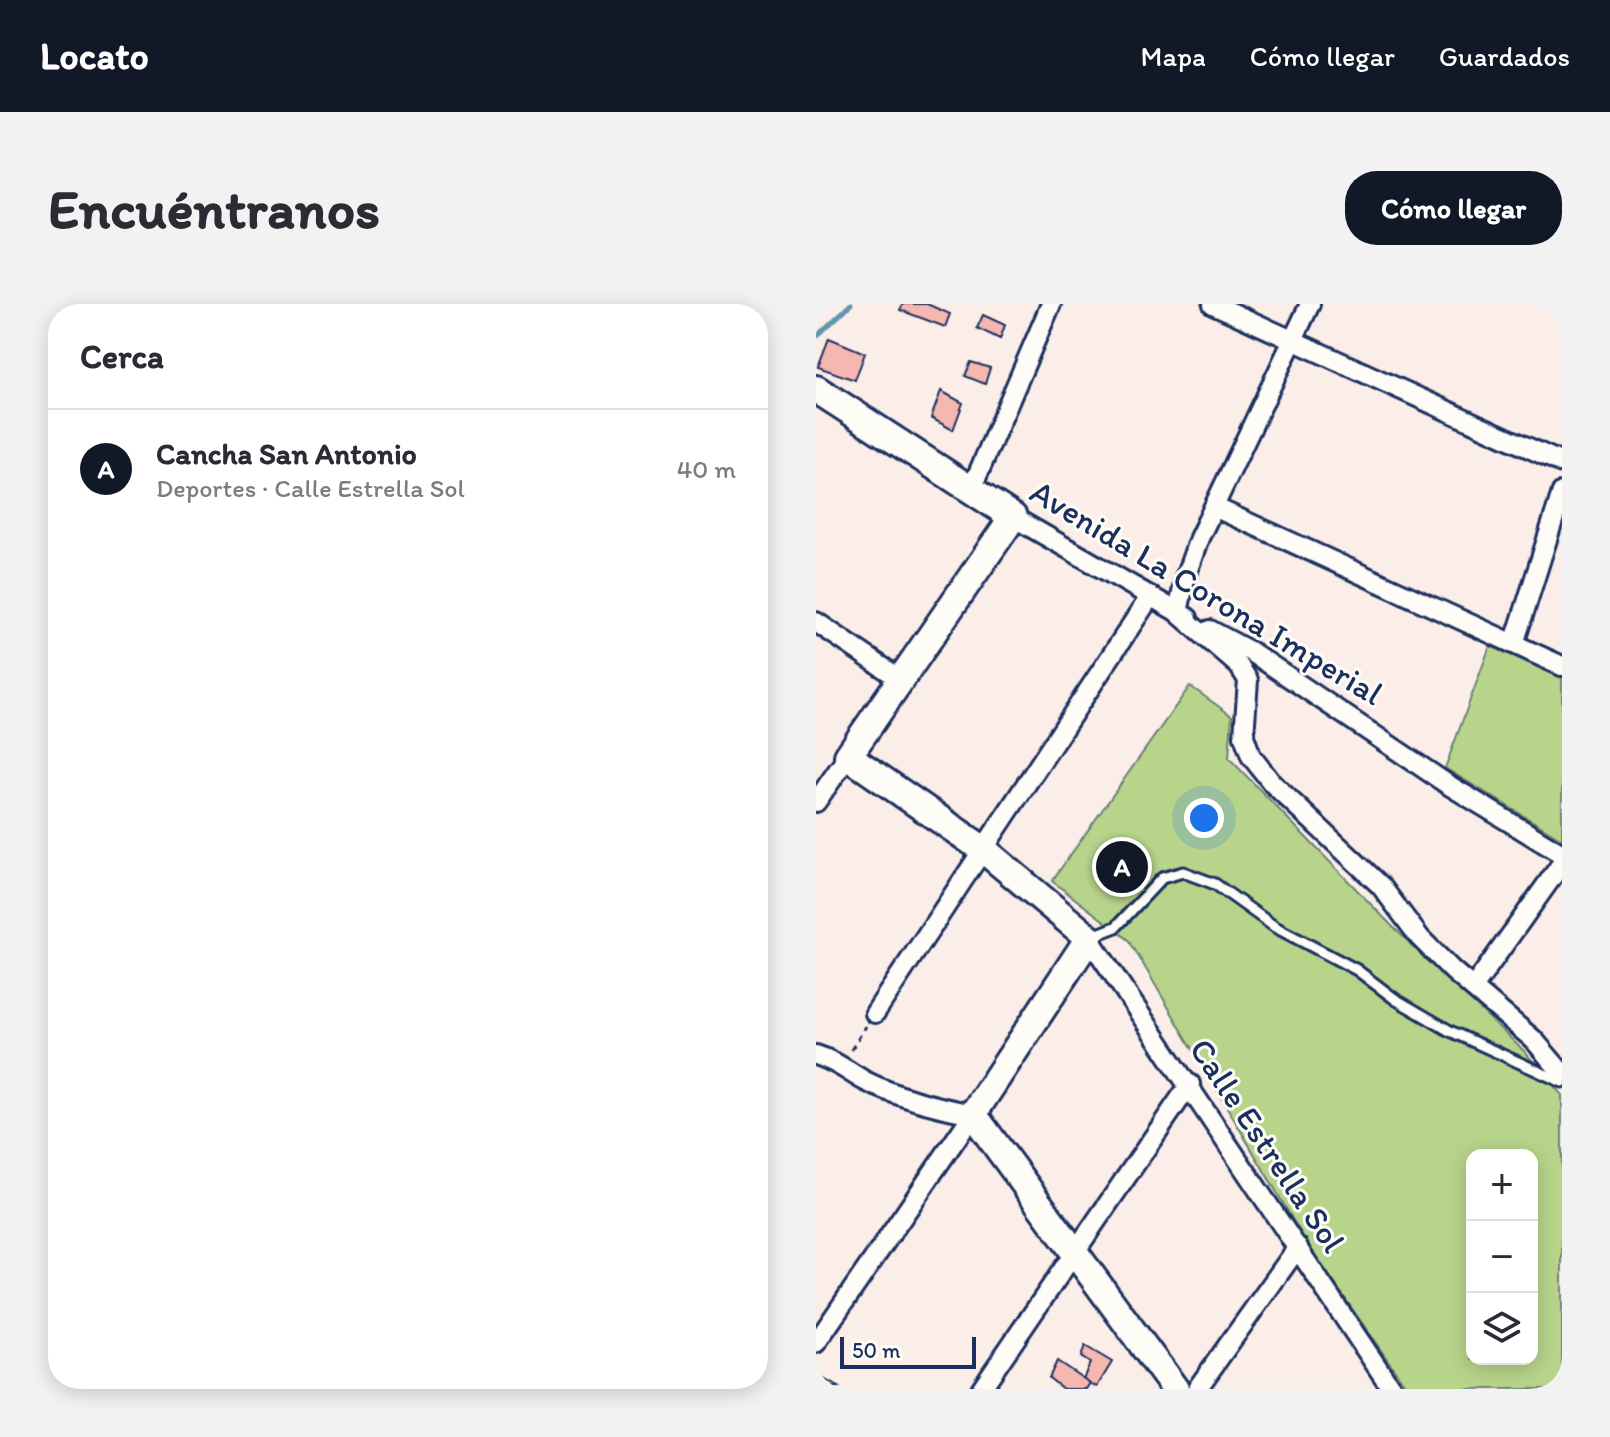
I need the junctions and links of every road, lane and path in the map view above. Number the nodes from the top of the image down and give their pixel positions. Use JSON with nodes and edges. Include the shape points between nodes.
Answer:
{"nodes":[{"id":1,"x":1051,"y":304,"type":"edge"},
{"id":2,"x":1213,"y":304,"type":"edge"},
{"id":3,"x":1310,"y":304,"type":"edge"},
{"id":4,"x":1293,"y":340,"type":"junction"},
{"id":5,"x":816,"y":389,"type":"edge"},
{"id":6,"x":1562,"y":463,"type":"edge"},
{"id":7,"x":971,"y":490,"type":"junction"},
{"id":8,"x":1562,"y":492,"type":"edge"},
{"id":9,"x":1214,"y":507,"type":"junction"},
{"id":10,"x":1013,"y":517,"type":"junction"},
{"id":11,"x":1150,"y":597,"type":"junction"},
{"id":12,"x":1178,"y":613,"type":"junction"},
{"id":13,"x":816,"y":622,"type":"edge"},
{"id":14,"x":1514,"y":644,"type":"junction"},
{"id":15,"x":1562,"y":666,"type":"edge"},
{"id":16,"x":900,"y":679,"type":"junction"},
{"id":17,"x":848,"y":756,"type":"junction"},
{"id":18,"x":816,"y":802,"type":"edge"},
{"id":19,"x":984,"y":850,"type":"junction"},
{"id":20,"x":1562,"y":854,"type":"edge"},
{"id":21,"x":1562,"y":863,"type":"edge"},
{"id":22,"x":1089,"y":938,"type":"junction"},
{"id":23,"x":1473,"y":988,"type":"junction"},
{"id":24,"x":875,"y":1013,"type":"joint"},
{"id":25,"x":816,"y":1055,"type":"edge"},
{"id":26,"x":842,"y":1063,"type":"junction"},
{"id":27,"x":1562,"y":1073,"type":"edge"},
{"id":28,"x":1562,"y":1082,"type":"edge"},
{"id":29,"x":1190,"y":1084,"type":"junction"},
{"id":30,"x":973,"y":1114,"type":"junction"},
{"id":31,"x":1298,"y":1247,"type":"junction"},
{"id":32,"x":1076,"y":1253,"type":"junction"},
{"id":33,"x":816,"y":1343,"type":"edge"},
{"id":34,"x":981,"y":1389,"type":"edge"},
{"id":35,"x":1175,"y":1389,"type":"edge"},
{"id":36,"x":1197,"y":1389,"type":"edge"},
{"id":37,"x":1392,"y":1389,"type":"edge"}],
"edges":[{"from":1,"to":7,"type":"street"},
{"from":2,"to":4,"type":"street"},
{"from":3,"to":4,"type":"street"},
{"from":4,"to":6,"type":"street"},
{"from":4,"to":9,"type":"street"},
{"from":5,"to":7,"type":"street","name":"Avenida La Corona Imperial"},
{"from":7,"to":10,"type":"street","name":"Avenida La Corona Imperial"},
{"from":8,"to":14,"type":"street"},
{"from":9,"to":12,"type":"street","via":[[1185,578]]},
{"from":9,"to":14,"type":"street"},
{"from":10,"to":11,"type":"street","name":"Avenida La Corona Imperial"},
{"from":10,"to":16,"type":"street"},
{"from":11,"to":12,"type":"street","name":"Avenida La Corona Imperial"},
{"from":11,"to":19,"type":"street"},
{"from":12,"to":20,"type":"street","name":"Avenida La Corona Imperial","via":[[1253,653],[1447,784]]},
{"from":12,"to":23,"type":"street","via":[[1248,680],[1244,736],[1251,756],[1305,817],[1381,886],[1420,938]]},
{"from":13,"to":16,"type":"street"},
{"from":14,"to":15,"type":"street"},
{"from":16,"to":17,"type":"street"},
{"from":17,"to":18,"type":"street"},
{"from":17,"to":19,"type":"street"},
{"from":19,"to":22,"type":"street"},
{"from":19,"to":24,"type":"street"},
{"from":21,"to":23,"type":"street"},
{"from":22,"to":28,"type":"lane","via":[[1116,927],[1162,878],[1183,872],[1215,884],[1275,927],[1357,970],[1450,1031]]},
{"from":22,"to":29,"type":"street","name":"Calle Estrella Sol"},
{"from":22,"to":30,"type":"street"},
{"from":23,"to":27,"type":"street","via":[[1534,1040]]},
{"from":24,"to":26,"type":"path"},
{"from":25,"to":26,"type":"street"},
{"from":26,"to":30,"type":"street","via":[[864,1080],[930,1106]]},
{"from":29,"to":31,"type":"street","name":"Calle Estrella Sol"},
{"from":29,"to":32,"type":"street"},
{"from":30,"to":32,"type":"street"},
{"from":30,"to":33,"type":"street"},
{"from":31,"to":36,"type":"street"},
{"from":31,"to":37,"type":"street","name":"Calle Estrella Sol"},
{"from":32,"to":34,"type":"street"},
{"from":32,"to":35,"type":"street"}]}
